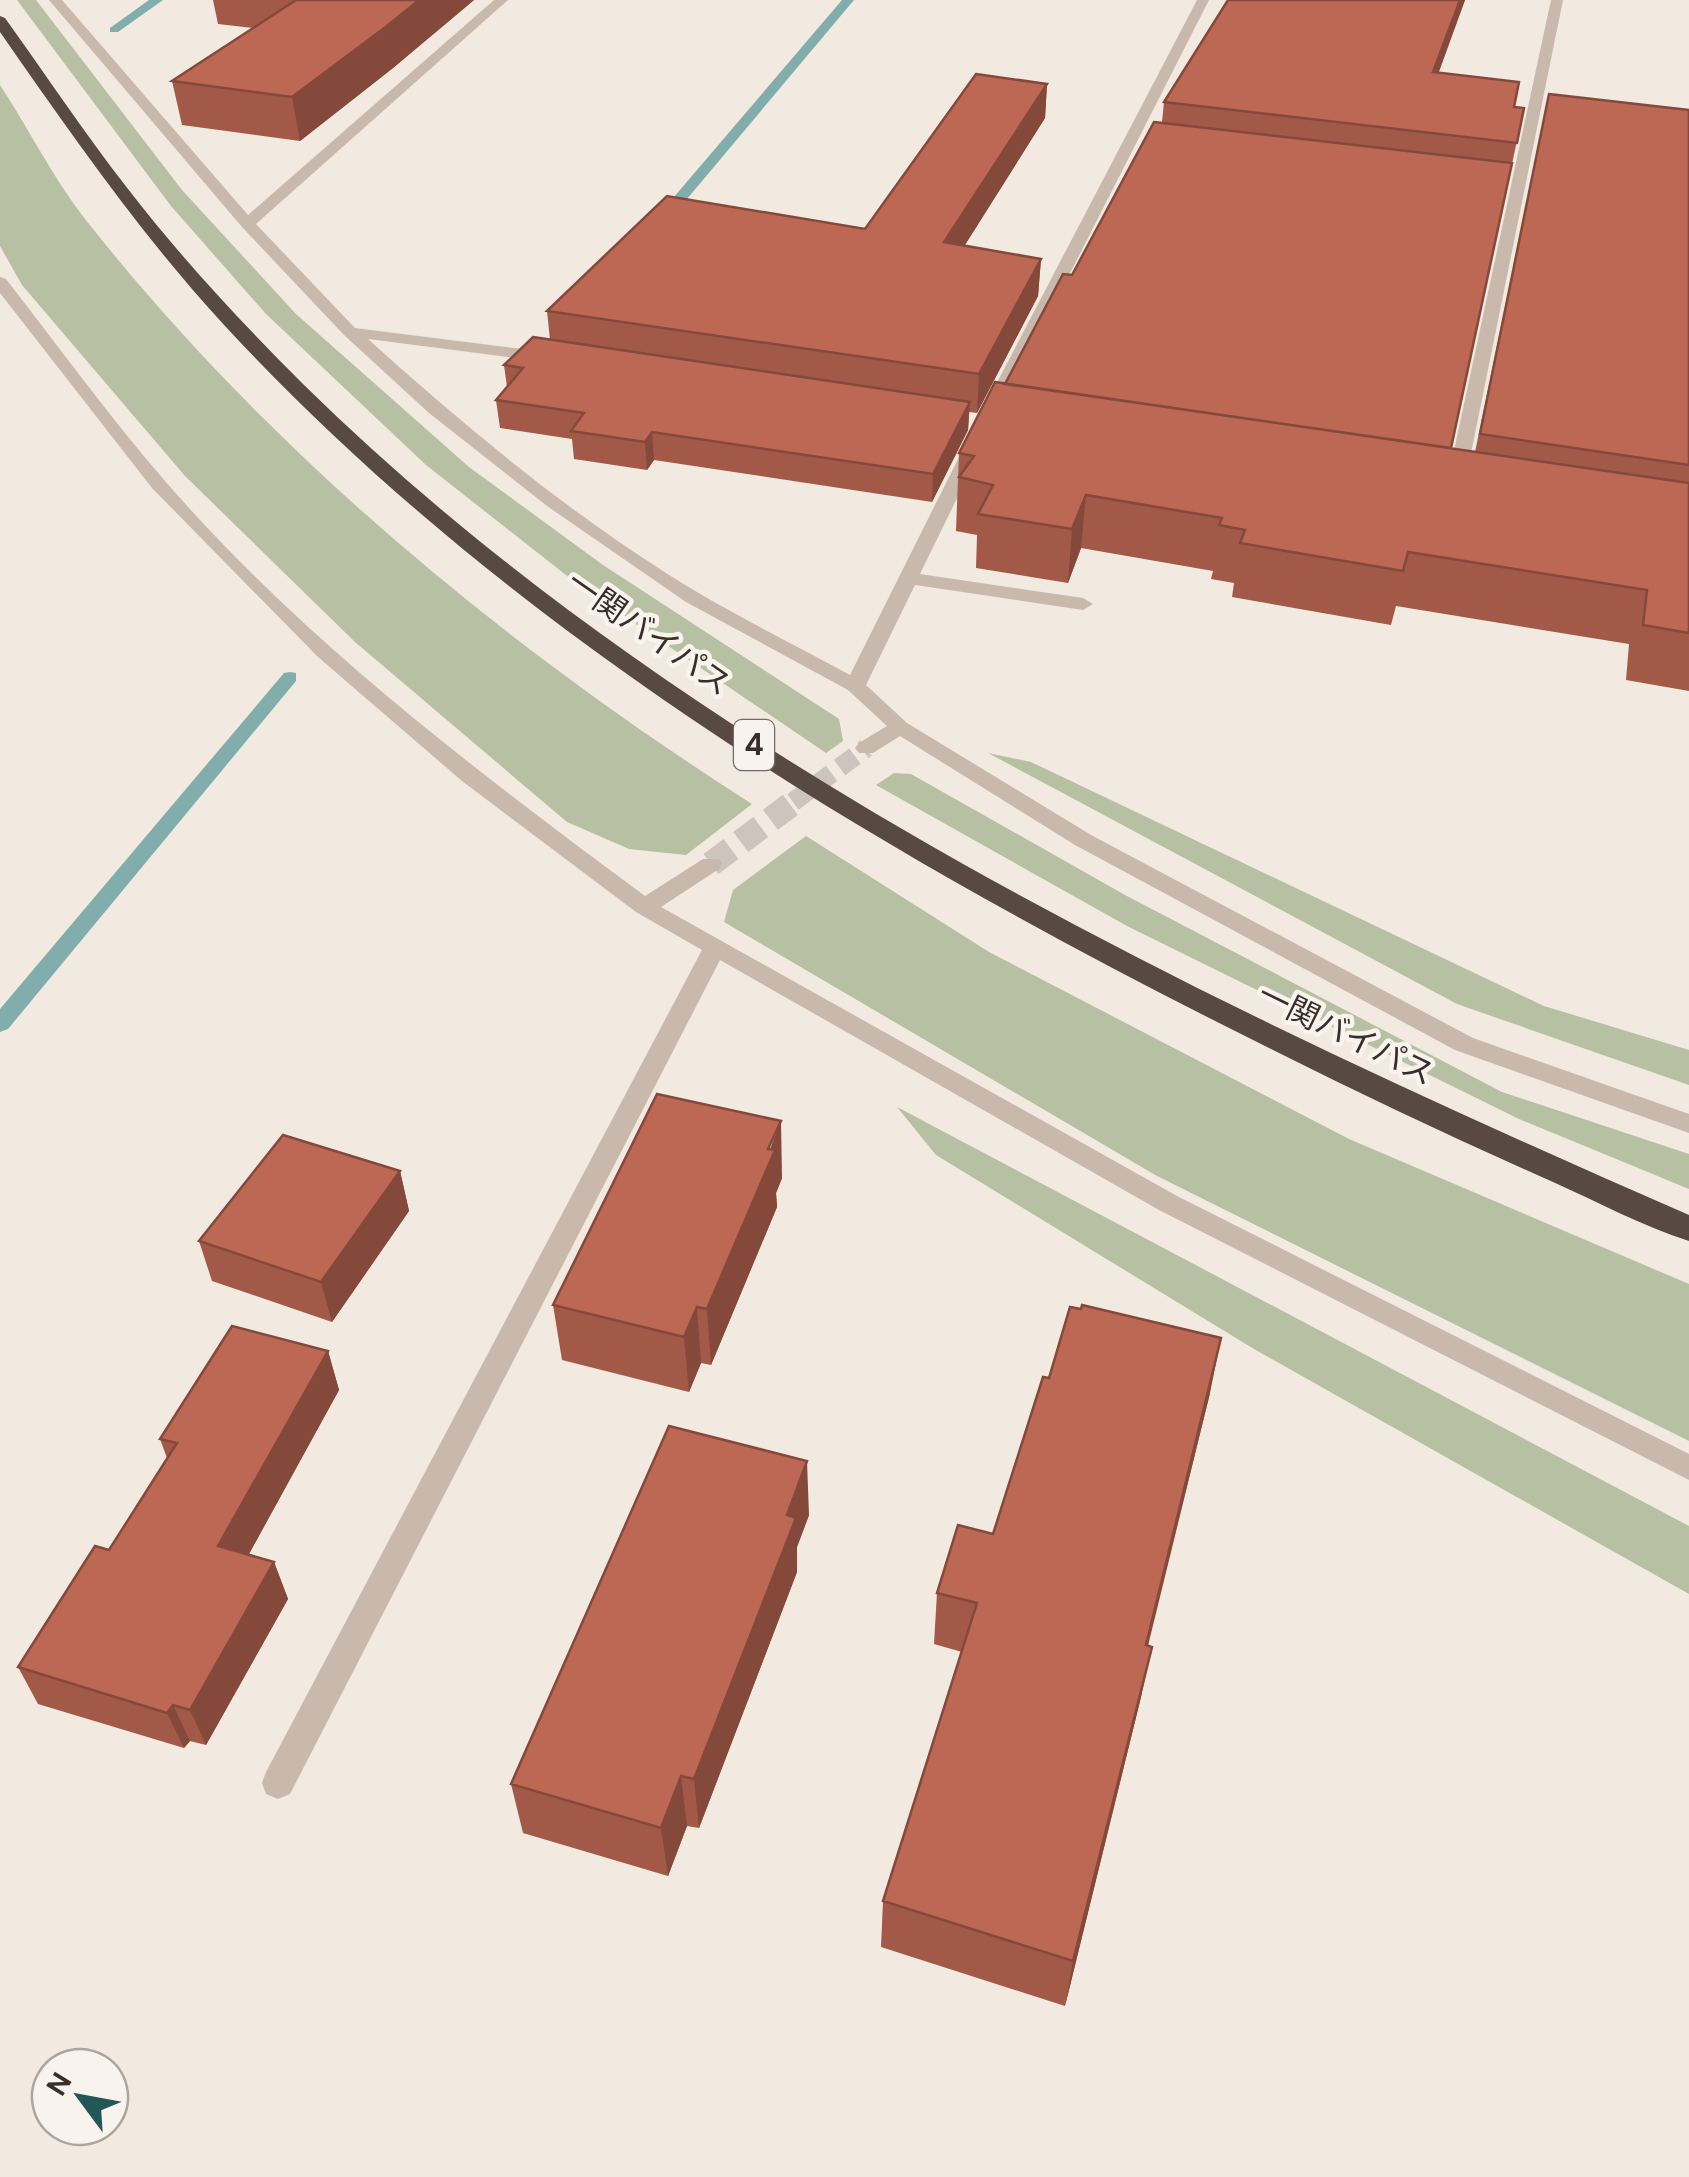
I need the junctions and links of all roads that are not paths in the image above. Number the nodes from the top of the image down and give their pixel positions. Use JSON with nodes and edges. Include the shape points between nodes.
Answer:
{"nodes":[{"id":1,"x":56,"y":0,"type":"edge"},
{"id":2,"x":502,"y":0,"type":"edge"},
{"id":3,"x":1203,"y":0,"type":"edge"},
{"id":4,"x":1558,"y":0,"type":"edge"},
{"id":5,"x":0,"y":21,"type":"edge"},
{"id":6,"x":1133,"y":136,"type":"junction"},
{"id":7,"x":1152,"y":138,"type":"edge"},
{"id":8,"x":1500,"y":180,"type":"edge"},
{"id":9,"x":1519,"y":182,"type":"junction"},
{"id":10,"x":247,"y":224,"type":"junction"},
{"id":11,"x":0,"y":282,"type":"edge"},
{"id":12,"x":350,"y":332,"type":"junction"},
{"id":13,"x":576,"y":361,"type":"edge"},
{"id":14,"x":965,"y":420,"type":"edge"},
{"id":15,"x":1004,"y":426,"type":"edge"},
{"id":16,"x":980,"y":431,"type":"junction"},
{"id":17,"x":1435,"y":490,"type":"edge"},
{"id":18,"x":1454,"y":492,"type":"junction"},
{"id":19,"x":1474,"y":496,"type":"edge"},
{"id":20,"x":908,"y":578,"type":"junction"},
{"id":21,"x":1083,"y":604,"type":"dead end"},
{"id":22,"x":855,"y":686,"type":"junction"},
{"id":23,"x":900,"y":727,"type":"junction"},
{"id":24,"x":866,"y":748,"type":"tunnel mouth"},
{"id":25,"x":711,"y":864,"type":"tunnel mouth"},
{"id":26,"x":644,"y":907,"type":"junction"},
{"id":27,"x":714,"y":949,"type":"junction"},
{"id":28,"x":1689,"y":1124,"type":"edge"},
{"id":29,"x":1689,"y":1229,"type":"edge"},
{"id":30,"x":1689,"y":1468,"type":"edge"},
{"id":31,"x":278,"y":1784,"type":"dead end"}],
"edges":[{"from":1,"to":10,"type":"street"},
{"from":2,"to":10,"type":"street"},
{"from":3,"to":6,"type":"street"},
{"from":4,"to":9,"type":"street"},
{"from":5,"to":29,"type":"highway","name":"一関バイパス","number":"4","via":[[141,218],[228,315],[389,475],[606,644],[852,810],[1081,939],[1320,1059]]},
{"from":6,"to":7,"type":"street"},
{"from":6,"to":16,"type":"street"},
{"from":8,"to":9,"type":"street"},
{"from":9,"to":18,"type":"street"},
{"from":10,"to":12,"type":"street"},
{"from":11,"to":26,"type":"street","via":[[158,484],[230,561],[325,653],[470,776]]},
{"from":12,"to":13,"type":"street"},
{"from":12,"to":22,"type":"street","via":[[553,502],[693,598]]},
{"from":14,"to":16,"type":"street"},
{"from":15,"to":16,"type":"street"},
{"from":16,"to":20,"type":"street"},
{"from":17,"to":18,"type":"street"},
{"from":18,"to":19,"type":"street"},
{"from":20,"to":21,"type":"street"},
{"from":20,"to":22,"type":"street"},
{"from":22,"to":23,"type":"street"},
{"from":23,"to":24,"type":"street"},
{"from":23,"to":28,"type":"street","via":[[1083,840],[1464,1044]]},
{"from":25,"to":26,"type":"street"},
{"from":26,"to":27,"type":"street"},
{"from":27,"to":30,"type":"street","via":[[1168,1203]]},
{"from":27,"to":31,"type":"street"}]}
